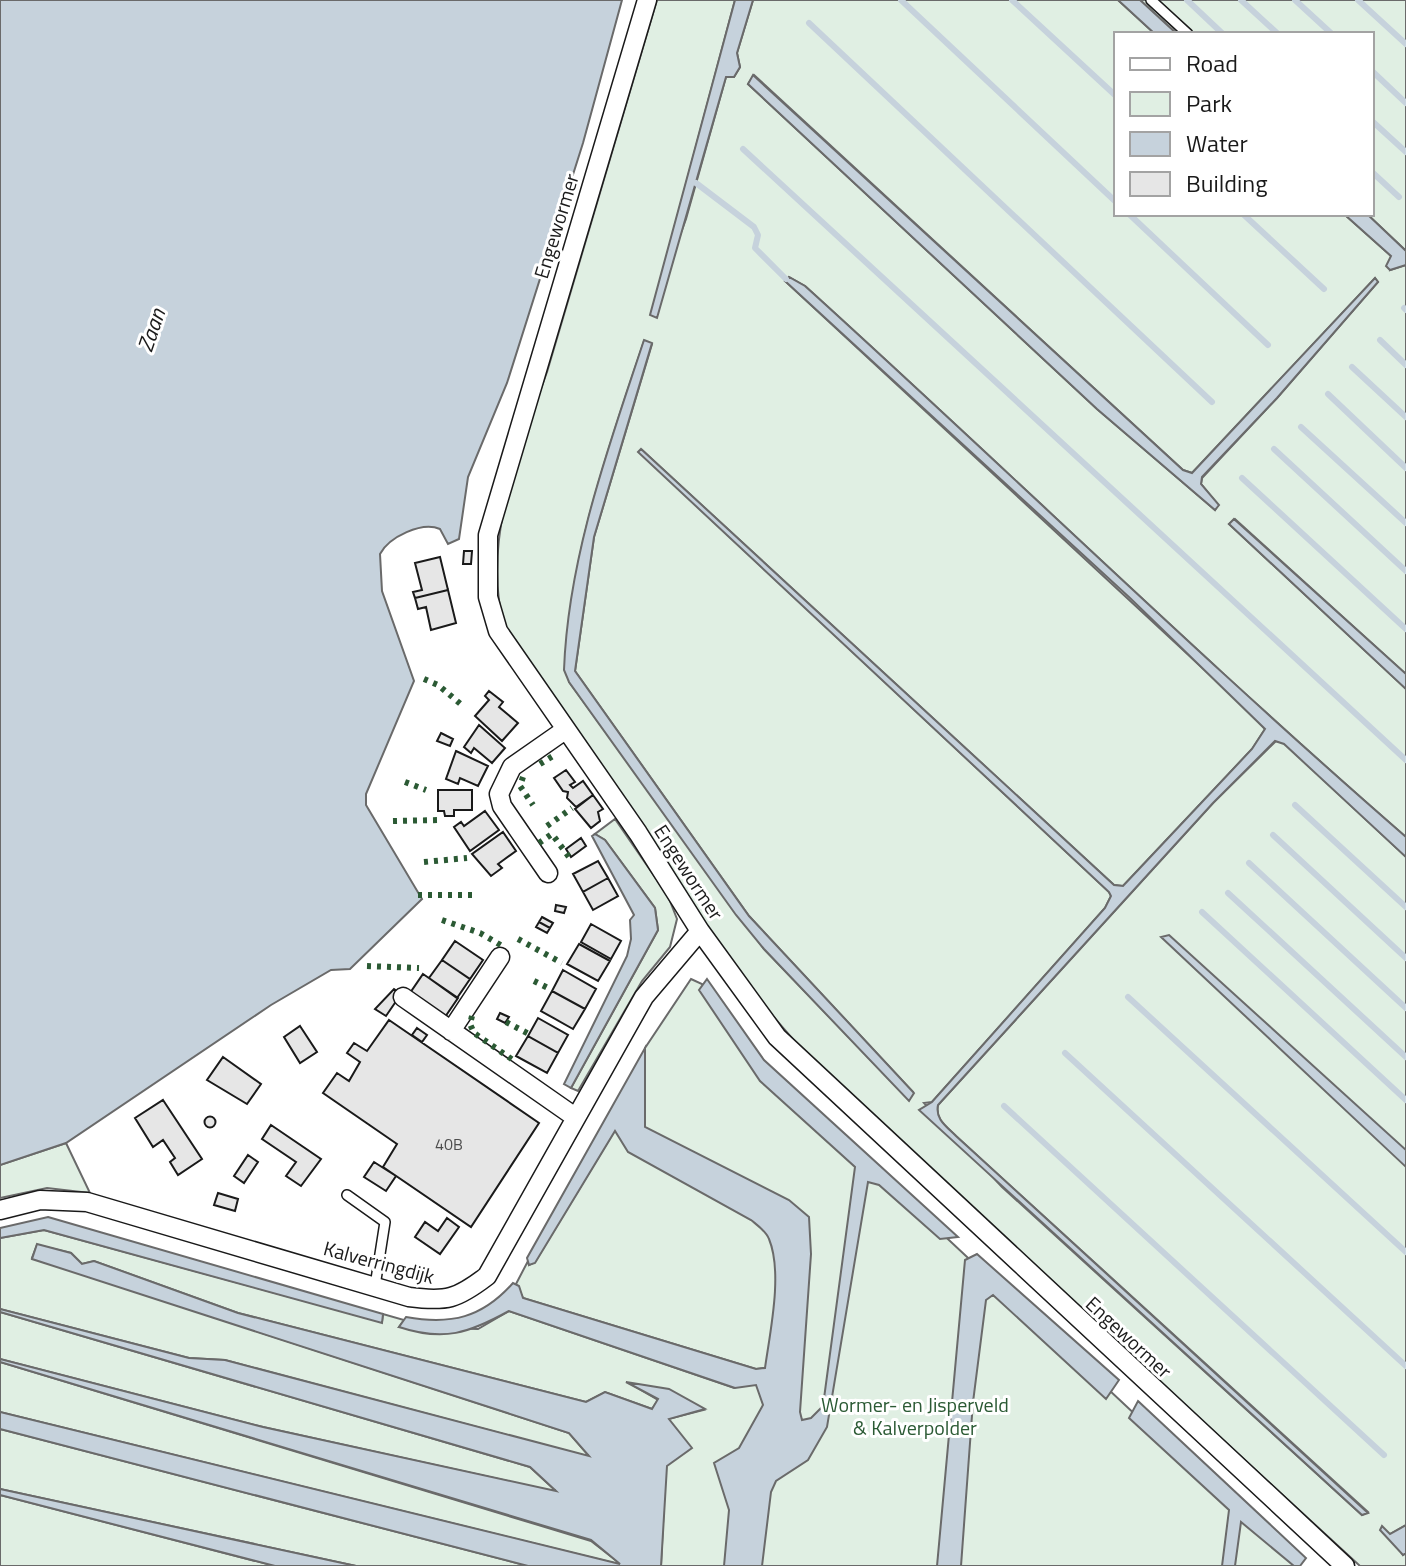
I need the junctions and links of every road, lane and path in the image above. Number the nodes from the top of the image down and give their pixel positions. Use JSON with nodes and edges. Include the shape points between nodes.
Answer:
{"nodes":[{"id":1,"x":647,"y":0,"type":"edge"},
{"id":2,"x":1151,"y":0,"type":"edge"},
{"id":3,"x":1186,"y":32,"type":"edge"},
{"id":4,"x":565,"y":730,"type":"junction"},
{"id":5,"x":548,"y":873,"type":"dead end"},
{"id":6,"x":700,"y":931,"type":"junction"},
{"id":7,"x":500,"y":957,"type":"dead end"},
{"id":8,"x":403,"y":997,"type":"dead end"},
{"id":9,"x":451,"y":1031,"type":"junction"},
{"id":10,"x":575,"y":1117,"type":"junction"},
{"id":11,"x":347,"y":1195,"type":"dead end"},
{"id":12,"x":0,"y":1210,"type":"edge"},
{"id":13,"x":375,"y":1286,"type":"junction"},
{"id":14,"x":1345,"y":1566,"type":"edge"}],
"edges":[{"from":1,"to":4,"type":"street","name":"Engewormer","via":[[488,535],[488,597],[498,631]]},
{"from":2,"to":3,"type":"lane"},
{"from":4,"to":5,"type":"street","via":[[512,767],[499,794]]},
{"from":4,"to":6,"type":"street","name":"Engewormer"},
{"from":6,"to":10,"type":"street","name":"Kalverringdijk","via":[[644,997]]},
{"from":6,"to":14,"type":"street","name":"Engewormer","via":[[806,1068]]},
{"from":7,"to":9,"type":"street"},
{"from":8,"to":9,"type":"street"},
{"from":9,"to":10,"type":"street"},
{"from":10,"to":13,"type":"street","name":"Kalverringdijk","via":[[487,1276],[464,1294],[441,1301]]},
{"from":11,"to":13,"type":"lane","via":[[385,1222]]},
{"from":12,"to":13,"type":"street","name":"Kalverringdijk","via":[[40,1200],[87,1202]]}]}
